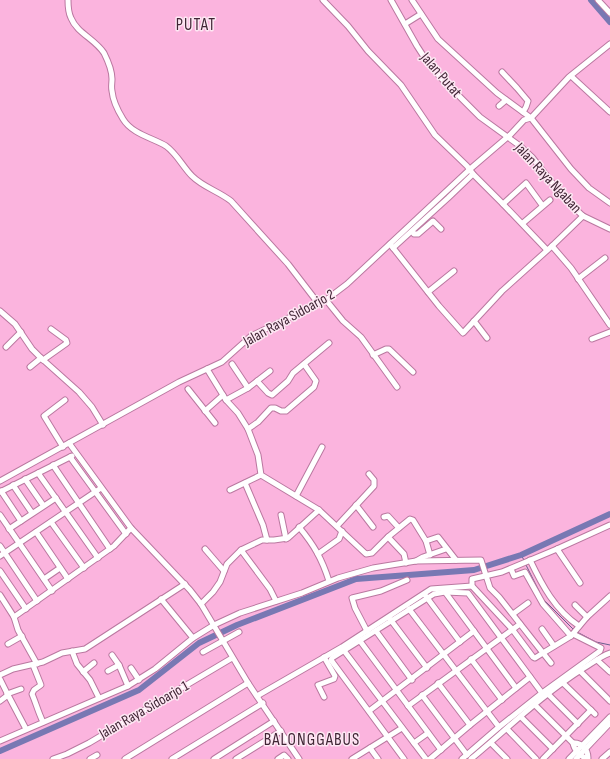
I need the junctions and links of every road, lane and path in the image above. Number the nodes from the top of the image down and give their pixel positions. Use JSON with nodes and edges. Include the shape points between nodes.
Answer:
{"nodes":[{"id":1,"x":68,"y":0,"type":"edge"},
{"id":2,"x":323,"y":0,"type":"edge"},
{"id":3,"x":392,"y":0,"type":"edge"},
{"id":4,"x":412,"y":0,"type":"edge"},
{"id":5,"x":598,"y":0,"type":"edge"},
{"id":6,"x":610,"y":13,"type":"edge"},
{"id":7,"x":421,"y":14,"type":"junction"},
{"id":8,"x":406,"y":23,"type":"junction"},
{"id":9,"x":610,"y":44,"type":"edge"},
{"id":10,"x":502,"y":72,"type":"dead end"},
{"id":11,"x":571,"y":76,"type":"junction"},
{"id":12,"x":523,"y":112,"type":"junction"},
{"id":13,"x":610,"y":112,"type":"edge"},
{"id":14,"x":531,"y":118,"type":"junction"},
{"id":15,"x":510,"y":134,"type":"junction"},
{"id":16,"x":471,"y":172,"type":"junction"},
{"id":17,"x":550,"y":200,"type":"dead end"},
{"id":18,"x":610,"y":203,"type":"edge"},
{"id":19,"x":503,"y":204,"type":"junction"},
{"id":20,"x":542,"y":205,"type":"junction"},
{"id":21,"x":583,"y":216,"type":"junction"},
{"id":22,"x":523,"y":223,"type":"junction"},
{"id":23,"x":441,"y":229,"type":"dead end"},
{"id":24,"x":610,"y":229,"type":"edge"},
{"id":25,"x":412,"y":231,"type":"junction"},
{"id":26,"x":392,"y":246,"type":"junction"},
{"id":27,"x":552,"y":246,"type":"junction"},
{"id":28,"x":547,"y":250,"type":"junction"},
{"id":29,"x":605,"y":258,"type":"dead end"},
{"id":30,"x":454,"y":271,"type":"dead end"},
{"id":31,"x":578,"y":279,"type":"junction"},
{"id":32,"x":428,"y":292,"type":"junction"},
{"id":33,"x":327,"y":302,"type":"junction"},
{"id":34,"x":318,"y":303,"type":"junction"},
{"id":35,"x":0,"y":310,"type":"edge"},
{"id":36,"x":474,"y":321,"type":"junction"},
{"id":37,"x":610,"y":325,"type":"edge"},
{"id":38,"x":51,"y":329,"type":"dead end"},
{"id":39,"x":21,"y":332,"type":"junction"},
{"id":40,"x":610,"y":332,"type":"edge"},
{"id":41,"x":487,"y":338,"type":"dead end"},
{"id":42,"x":592,"y":339,"type":"dead end"},
{"id":43,"x":329,"y":342,"type":"dead end"},
{"id":44,"x":6,"y":347,"type":"dead end"},
{"id":45,"x":373,"y":355,"type":"junction"},
{"id":46,"x":42,"y":359,"type":"junction"},
{"id":47,"x":232,"y":364,"type":"dead end"},
{"id":48,"x":304,"y":364,"type":"junction"},
{"id":49,"x":30,"y":367,"type":"dead end"},
{"id":50,"x":208,"y":371,"type":"junction"},
{"id":51,"x":270,"y":371,"type":"dead end"},
{"id":52,"x":413,"y":372,"type":"dead end"},
{"id":53,"x":258,"y":381,"type":"junction"},
{"id":54,"x":397,"y":387,"type":"dead end"},
{"id":55,"x":248,"y":388,"type":"junction"},
{"id":56,"x":188,"y":389,"type":"dead end"},
{"id":57,"x":225,"y":398,"type":"junction"},
{"id":58,"x":65,"y":400,"type":"dead end"},
{"id":59,"x":205,"y":411,"type":"junction"},
{"id":60,"x":215,"y":423,"type":"dead end"},
{"id":61,"x":103,"y":424,"type":"junction"},
{"id":62,"x":248,"y":429,"type":"junction"},
{"id":63,"x":70,"y":446,"type":"junction"},
{"id":64,"x":63,"y":447,"type":"junction"},
{"id":65,"x":322,"y":447,"type":"dead end"},
{"id":66,"x":76,"y":454,"type":"junction"},
{"id":67,"x":70,"y":457,"type":"junction"},
{"id":68,"x":53,"y":465,"type":"junction"},
{"id":69,"x":38,"y":473,"type":"junction"},
{"id":70,"x":369,"y":474,"type":"dead end"},
{"id":71,"x":261,"y":475,"type":"junction"},
{"id":72,"x":25,"y":479,"type":"junction"},
{"id":73,"x":0,"y":481,"type":"edge"},
{"id":74,"x":245,"y":483,"type":"junction"},
{"id":75,"x":13,"y":485,"type":"junction"},
{"id":76,"x":101,"y":488,"type":"junction"},
{"id":77,"x":230,"y":490,"type":"dead end"},
{"id":78,"x":1,"y":492,"type":"edge"},
{"id":79,"x":95,"y":492,"type":"junction"},
{"id":80,"x":296,"y":496,"type":"junction"},
{"id":81,"x":56,"y":498,"type":"junction"},
{"id":82,"x":79,"y":503,"type":"junction"},
{"id":83,"x":43,"y":505,"type":"junction"},
{"id":84,"x":356,"y":505,"type":"junction"},
{"id":85,"x":319,"y":510,"type":"junction"},
{"id":86,"x":65,"y":512,"type":"junction"},
{"id":87,"x":32,"y":513,"type":"junction"},
{"id":88,"x":0,"y":515,"type":"edge"},
{"id":89,"x":281,"y":515,"type":"dead end"},
{"id":90,"x":384,"y":517,"type":"dead end"},
{"id":91,"x":21,"y":520,"type":"junction"},
{"id":92,"x":51,"y":522,"type":"junction"},
{"id":93,"x":337,"y":526,"type":"junction"},
{"id":94,"x":298,"y":527,"type":"junction"},
{"id":95,"x":373,"y":527,"type":"dead end"},
{"id":96,"x":609,"y":527,"type":"edge"},
{"id":97,"x":131,"y":528,"type":"junction"},
{"id":98,"x":399,"y":528,"type":"junction"},
{"id":99,"x":9,"y":529,"type":"junction"},
{"id":100,"x":342,"y":531,"type":"junction"},
{"id":101,"x":36,"y":532,"type":"junction"},
{"id":102,"x":126,"y":534,"type":"junction"},
{"id":103,"x":388,"y":537,"type":"junction"},
{"id":104,"x":287,"y":538,"type":"junction"},
{"id":105,"x":267,"y":540,"type":"junction"},
{"id":106,"x":426,"y":541,"type":"junction"},
{"id":107,"x":20,"y":544,"type":"junction"},
{"id":108,"x":0,"y":546,"type":"edge"},
{"id":109,"x":110,"y":549,"type":"junction"},
{"id":110,"x":205,"y":549,"type":"dead end"},
{"id":111,"x":446,"y":549,"type":"junction"},
{"id":112,"x":557,"y":549,"type":"junction"},
{"id":113,"x":241,"y":550,"type":"junction"},
{"id":114,"x":318,"y":554,"type":"junction"},
{"id":115,"x":2,"y":555,"type":"edge"},
{"id":116,"x":430,"y":555,"type":"junction"},
{"id":117,"x":98,"y":558,"type":"junction"},
{"id":118,"x":456,"y":560,"type":"junction"},
{"id":119,"x":529,"y":560,"type":"junction"},
{"id":120,"x":416,"y":561,"type":"junction"},
{"id":121,"x":406,"y":563,"type":"junction"},
{"id":122,"x":60,"y":568,"type":"junction"},
{"id":123,"x":84,"y":568,"type":"junction"},
{"id":124,"x":510,"y":569,"type":"junction"},
{"id":125,"x":0,"y":571,"type":"edge"},
{"id":126,"x":224,"y":571,"type":"junction"},
{"id":127,"x":486,"y":574,"type":"junction"},
{"id":128,"x":44,"y":579,"type":"junction"},
{"id":129,"x":68,"y":579,"type":"junction"},
{"id":130,"x":407,"y":580,"type":"dead end"},
{"id":131,"x":329,"y":581,"type":"junction"},
{"id":132,"x":580,"y":583,"type":"dead end"},
{"id":133,"x":185,"y":584,"type":"junction"},
{"id":134,"x":472,"y":586,"type":"junction"},
{"id":135,"x":465,"y":589,"type":"junction"},
{"id":136,"x":52,"y":591,"type":"junction"},
{"id":137,"x":446,"y":592,"type":"junction"},
{"id":138,"x":0,"y":595,"type":"edge"},
{"id":139,"x":425,"y":596,"type":"junction"},
{"id":140,"x":610,"y":596,"type":"edge"},
{"id":141,"x":161,"y":600,"type":"junction"},
{"id":142,"x":37,"y":601,"type":"junction"},
{"id":143,"x":276,"y":601,"type":"junction"},
{"id":144,"x":528,"y":603,"type":"dead end"},
{"id":145,"x":201,"y":604,"type":"junction"},
{"id":146,"x":575,"y":605,"type":"dead end"},
{"id":147,"x":26,"y":609,"type":"junction"},
{"id":148,"x":409,"y":609,"type":"junction"},
{"id":149,"x":513,"y":614,"type":"junction"},
{"id":150,"x":14,"y":617,"type":"junction"},
{"id":151,"x":587,"y":617,"type":"junction"},
{"id":152,"x":390,"y":619,"type":"junction"},
{"id":153,"x":520,"y":624,"type":"junction"},
{"id":154,"x":578,"y":626,"type":"junction"},
{"id":155,"x":214,"y":627,"type":"junction"},
{"id":156,"x":512,"y":629,"type":"junction"},
{"id":157,"x":542,"y":629,"type":"dead end"},
{"id":158,"x":367,"y":631,"type":"junction"},
{"id":159,"x":376,"y":631,"type":"junction"},
{"id":160,"x":474,"y":631,"type":"junction"},
{"id":161,"x":239,"y":632,"type":"dead end"},
{"id":162,"x":572,"y":634,"type":"junction"},
{"id":163,"x":22,"y":636,"type":"junction"},
{"id":164,"x":193,"y":638,"type":"junction"},
{"id":165,"x":500,"y":638,"type":"junction"},
{"id":166,"x":222,"y":640,"type":"junction"},
{"id":167,"x":360,"y":642,"type":"junction"},
{"id":168,"x":460,"y":642,"type":"junction"},
{"id":169,"x":8,"y":644,"type":"dead end"},
{"id":170,"x":554,"y":646,"type":"junction"},
{"id":171,"x":486,"y":648,"type":"junction"},
{"id":172,"x":343,"y":649,"type":"junction"},
{"id":173,"x":72,"y":651,"type":"junction"},
{"id":174,"x":203,"y":652,"type":"dead end"},
{"id":175,"x":543,"y":653,"type":"junction"},
{"id":176,"x":610,"y":653,"type":"edge"},
{"id":177,"x":444,"y":654,"type":"junction"},
{"id":178,"x":112,"y":655,"type":"dead end"},
{"id":179,"x":324,"y":657,"type":"junction"},
{"id":180,"x":232,"y":658,"type":"junction"},
{"id":181,"x":471,"y":659,"type":"junction"},
{"id":182,"x":597,"y":660,"type":"junction"},
{"id":183,"x":551,"y":662,"type":"dead end"},
{"id":184,"x":94,"y":663,"type":"dead end"},
{"id":185,"x":35,"y":664,"type":"junction"},
{"id":186,"x":119,"y":665,"type":"junction"},
{"id":187,"x":131,"y":668,"type":"dead end"},
{"id":188,"x":427,"y":668,"type":"junction"},
{"id":189,"x":456,"y":670,"type":"junction"},
{"id":190,"x":108,"y":671,"type":"dead end"},
{"id":191,"x":580,"y":671,"type":"junction"},
{"id":192,"x":83,"y":672,"type":"junction"},
{"id":193,"x":610,"y":672,"type":"edge"},
{"id":194,"x":0,"y":675,"type":"edge"},
{"id":195,"x":530,"y":677,"type":"junction"},
{"id":196,"x":0,"y":680,"type":"edge"},
{"id":197,"x":139,"y":680,"type":"junction"},
{"id":198,"x":412,"y":680,"type":"junction"},
{"id":199,"x":248,"y":683,"type":"junction"},
{"id":200,"x":438,"y":683,"type":"junction"},
{"id":201,"x":563,"y":683,"type":"junction"},
{"id":202,"x":128,"y":686,"type":"junction"},
{"id":203,"x":516,"y":688,"type":"junction"},
{"id":204,"x":21,"y":689,"type":"dead end"},
{"id":205,"x":397,"y":691,"type":"junction"},
{"id":206,"x":542,"y":693,"type":"junction"},
{"id":207,"x":548,"y":694,"type":"junction"},
{"id":208,"x":8,"y":695,"type":"junction"},
{"id":209,"x":422,"y":695,"type":"junction"},
{"id":210,"x":257,"y":696,"type":"junction"},
{"id":211,"x":324,"y":696,"type":"dead end"},
{"id":212,"x":99,"y":698,"type":"junction"},
{"id":213,"x":502,"y":700,"type":"junction"},
{"id":214,"x":0,"y":701,"type":"edge"},
{"id":215,"x":610,"y":701,"type":"edge"},
{"id":216,"x":382,"y":702,"type":"junction"},
{"id":217,"x":263,"y":703,"type":"junction"},
{"id":218,"x":535,"y":705,"type":"junction"},
{"id":219,"x":408,"y":706,"type":"junction"},
{"id":220,"x":487,"y":711,"type":"junction"},
{"id":221,"x":369,"y":712,"type":"junction"},
{"id":222,"x":610,"y":716,"type":"edge"},
{"id":223,"x":521,"y":717,"type":"junction"},
{"id":224,"x":274,"y":721,"type":"junction"},
{"id":225,"x":43,"y":722,"type":"junction"},
{"id":226,"x":578,"y":724,"type":"junction"},
{"id":227,"x":610,"y":724,"type":"edge"},
{"id":228,"x":470,"y":725,"type":"junction"},
{"id":229,"x":499,"y":726,"type":"junction"},
{"id":230,"x":402,"y":728,"type":"junction"},
{"id":231,"x":26,"y":729,"type":"junction"},
{"id":232,"x":507,"y":729,"type":"junction"},
{"id":233,"x":281,"y":731,"type":"junction"},
{"id":234,"x":428,"y":733,"type":"junction"},
{"id":235,"x":566,"y":736,"type":"junction"},
{"id":236,"x":388,"y":737,"type":"junction"},
{"id":237,"x":455,"y":738,"type":"junction"},
{"id":238,"x":0,"y":741,"type":"edge"},
{"id":239,"x":414,"y":743,"type":"junction"},
{"id":240,"x":491,"y":743,"type":"junction"},
{"id":241,"x":573,"y":743,"type":"junction"},
{"id":242,"x":370,"y":748,"type":"junction"},
{"id":243,"x":584,"y":748,"type":"junction"},
{"id":244,"x":553,"y":749,"type":"junction"},
{"id":245,"x":441,"y":750,"type":"junction"},
{"id":246,"x":610,"y":752,"type":"edge"},
{"id":247,"x":97,"y":755,"type":"dead end"},
{"id":248,"x":578,"y":755,"type":"edge"},
{"id":249,"x":68,"y":757,"type":"edge"},
{"id":250,"x":469,"y":757,"type":"edge"},
{"id":251,"x":589,"y":758,"type":"edge"},
{"id":252,"x":53,"y":759,"type":"edge"},
{"id":253,"x":90,"y":759,"type":"edge"},
{"id":254,"x":125,"y":759,"type":"edge"},
{"id":255,"x":172,"y":759,"type":"edge"},
{"id":256,"x":214,"y":759,"type":"edge"},
{"id":257,"x":236,"y":759,"type":"edge"},
{"id":258,"x":278,"y":759,"type":"edge"},
{"id":259,"x":288,"y":759,"type":"edge"},
{"id":260,"x":299,"y":759,"type":"edge"},
{"id":261,"x":354,"y":759,"type":"edge"},
{"id":262,"x":378,"y":759,"type":"edge"},
{"id":263,"x":404,"y":759,"type":"edge"},
{"id":264,"x":426,"y":759,"type":"edge"},
{"id":265,"x":430,"y":759,"type":"edge"},
{"id":266,"x":462,"y":759,"type":"edge"},
{"id":267,"x":507,"y":759,"type":"edge"},
{"id":268,"x":536,"y":759,"type":"edge"},
{"id":269,"x":543,"y":759,"type":"edge"},
{"id":270,"x":569,"y":759,"type":"edge"},
{"id":271,"x":602,"y":759,"type":"edge"}],
"edges":[{"from":1,"to":34,"type":"street","via":[[69,12],[74,23],[98,45],[107,59],[111,70],[114,100],[123,120],[167,147],[192,176],[230,201],[288,264]]},
{"from":2,"to":16,"type":"street","via":[[401,85],[435,135]]},
{"from":3,"to":8,"type":"street","name":"Jalan Putat"},
{"from":4,"to":7,"type":"street"},
{"from":5,"to":6,"type":"street"},
{"from":7,"to":8,"type":"street"},
{"from":7,"to":12,"type":"street","via":[[438,39],[502,103]]},
{"from":8,"to":15,"type":"street","name":"Jalan Putat","via":[[420,51],[441,78],[480,117]]},
{"from":9,"to":11,"type":"street","name":"Jalan Raya Sidoarjo 2"},
{"from":10,"to":12,"type":"street","via":[[528,101]]},
{"from":11,"to":13,"type":"street"},
{"from":11,"to":14,"type":"street","name":"Jalan Raya Sidoarjo 2"},
{"from":12,"to":14,"type":"street"},
{"from":14,"to":15,"type":"street","name":"Jalan Raya Sidoarjo 2","via":[[524,120]]},
{"from":14,"to":18,"type":"street","via":[[571,169],[589,188]]},
{"from":15,"to":16,"type":"street","name":"Jalan Raya Sidoarjo 2"},
{"from":15,"to":21,"type":"street","name":"Jalan Raya Ngaban","via":[[564,198]]},
{"from":16,"to":19,"type":"street"},
{"from":16,"to":25,"type":"street","via":[[448,198]]},
{"from":16,"to":26,"type":"street","name":"Jalan Raya Sidoarjo 2"},
{"from":17,"to":20,"type":"street"},
{"from":19,"to":20,"type":"street","via":[[525,183]]},
{"from":19,"to":22,"type":"street"},
{"from":20,"to":22,"type":"street"},
{"from":21,"to":24,"type":"street","name":"Jalan Raya Ngaban"},
{"from":21,"to":27,"type":"street"},
{"from":22,"to":28,"type":"street"},
{"from":23,"to":25,"type":"street","via":[[434,221],[418,234]]},
{"from":25,"to":26,"type":"street"},
{"from":26,"to":32,"type":"street"},
{"from":26,"to":33,"type":"street","name":"Jalan Raya Sidoarjo 2"},
{"from":27,"to":28,"type":"street"},
{"from":27,"to":31,"type":"street"},
{"from":28,"to":36,"type":"street"},
{"from":29,"to":31,"type":"street"},
{"from":30,"to":32,"type":"street"},
{"from":31,"to":37,"type":"street"},
{"from":32,"to":36,"type":"street","via":[[462,333]]},
{"from":33,"to":34,"type":"street","name":"Jalan Raya Sidoarjo 2"},
{"from":33,"to":45,"type":"street","via":[[361,338]]},
{"from":34,"to":50,"type":"street","name":"Jalan Raya Sidoarjo 2","via":[[256,333]]},
{"from":35,"to":39,"type":"street"},
{"from":36,"to":41,"type":"street"},
{"from":38,"to":46,"type":"street","via":[[67,343]]},
{"from":39,"to":44,"type":"street"},
{"from":39,"to":46,"type":"street"},
{"from":40,"to":42,"type":"street"},
{"from":43,"to":48,"type":"street"},
{"from":45,"to":52,"type":"street","via":[[389,349]]},
{"from":45,"to":54,"type":"street"},
{"from":46,"to":49,"type":"street"},
{"from":46,"to":61,"type":"street","via":[[79,392]]},
{"from":47,"to":55,"type":"street"},
{"from":48,"to":53,"type":"street","via":[[272,394]]},
{"from":48,"to":62,"type":"street","via":[[316,381],[314,387],[286,411],[271,408]]},
{"from":50,"to":57,"type":"street"},
{"from":50,"to":61,"type":"street","name":"Jalan Raya Sidoarjo 2","via":[[179,382]]},
{"from":51,"to":53,"type":"street"},
{"from":53,"to":55,"type":"street"},
{"from":55,"to":57,"type":"street"},
{"from":56,"to":59,"type":"street"},
{"from":57,"to":59,"type":"street"},
{"from":57,"to":62,"type":"street"},
{"from":58,"to":64,"type":"street","via":[[44,416]]},
{"from":59,"to":60,"type":"street"},
{"from":61,"to":63,"type":"street","name":"Jalan Raya Sidoarjo 2"},
{"from":62,"to":71,"type":"street","via":[[258,455]]},
{"from":63,"to":64,"type":"street","name":"Jalan Raya Sidoarjo 2"},
{"from":63,"to":66,"type":"street"},
{"from":64,"to":73,"type":"street","name":"Jalan Raya Sidoarjo 2"},
{"from":65,"to":80,"type":"street"},
{"from":66,"to":67,"type":"street"},
{"from":66,"to":76,"type":"street"},
{"from":67,"to":68,"type":"street"},
{"from":67,"to":79,"type":"street"},
{"from":68,"to":69,"type":"street"},
{"from":68,"to":82,"type":"street"},
{"from":69,"to":72,"type":"street"},
{"from":69,"to":81,"type":"street"},
{"from":70,"to":84,"type":"street","via":[[374,480],[374,486]]},
{"from":71,"to":74,"type":"street"},
{"from":71,"to":80,"type":"street"},
{"from":72,"to":75,"type":"street"},
{"from":72,"to":83,"type":"street"},
{"from":74,"to":77,"type":"street"},
{"from":74,"to":105,"type":"street"},
{"from":75,"to":78,"type":"street"},
{"from":75,"to":87,"type":"street"},
{"from":76,"to":79,"type":"street"},
{"from":76,"to":97,"type":"street"},
{"from":78,"to":91,"type":"street"},
{"from":79,"to":82,"type":"street"},
{"from":79,"to":102,"type":"street"},
{"from":80,"to":85,"type":"street"},
{"from":81,"to":83,"type":"street"},
{"from":81,"to":86,"type":"street"},
{"from":82,"to":86,"type":"street"},
{"from":82,"to":109,"type":"street"},
{"from":83,"to":87,"type":"street"},
{"from":84,"to":93,"type":"street"},
{"from":84,"to":95,"type":"street"},
{"from":85,"to":93,"type":"street"},
{"from":85,"to":94,"type":"street"},
{"from":86,"to":92,"type":"street"},
{"from":86,"to":117,"type":"street"},
{"from":87,"to":91,"type":"street"},
{"from":88,"to":99,"type":"street"},
{"from":89,"to":104,"type":"street"},
{"from":90,"to":98,"type":"street","via":[[388,516]]},
{"from":91,"to":99,"type":"street"},
{"from":92,"to":101,"type":"street"},
{"from":92,"to":123,"type":"street"},
{"from":93,"to":100,"type":"street"},
{"from":94,"to":104,"type":"street"},
{"from":94,"to":114,"type":"street","via":[[311,541]]},
{"from":96,"to":112,"type":"street"},
{"from":97,"to":102,"type":"street"},
{"from":97,"to":133,"type":"street"},
{"from":98,"to":103,"type":"street"},
{"from":98,"to":106,"type":"street","via":[[408,520],[412,520]]},
{"from":99,"to":107,"type":"street"},
{"from":100,"to":103,"type":"street","via":[[366,554],[372,554]]},
{"from":100,"to":114,"type":"street","via":[[340,539]]},
{"from":101,"to":107,"type":"street"},
{"from":101,"to":122,"type":"street"},
{"from":102,"to":109,"type":"street"},
{"from":103,"to":121,"type":"street","via":[[404,554]]},
{"from":104,"to":105,"type":"street"},
{"from":105,"to":113,"type":"street"},
{"from":106,"to":111,"type":"street","via":[[437,537]]},
{"from":106,"to":116,"type":"street"},
{"from":107,"to":115,"type":"street"},
{"from":107,"to":128,"type":"street"},
{"from":108,"to":115,"type":"street"},
{"from":109,"to":117,"type":"street"},
{"from":110,"to":126,"type":"street"},
{"from":111,"to":116,"type":"street"},
{"from":111,"to":118,"type":"street"},
{"from":112,"to":119,"type":"street"},
{"from":112,"to":132,"type":"street"},
{"from":113,"to":126,"type":"street","via":[[227,564]]},
{"from":113,"to":143,"type":"street"},
{"from":114,"to":131,"type":"street"},
{"from":115,"to":142,"type":"street"},
{"from":116,"to":120,"type":"street"},
{"from":117,"to":123,"type":"street"},
{"from":118,"to":120,"type":"street"},
{"from":118,"to":127,"type":"street","via":[[481,559]]},
{"from":119,"to":124,"type":"street"},
{"from":119,"to":154,"type":"street","via":[[550,598],[567,618]]},
{"from":120,"to":121,"type":"street"},
{"from":121,"to":131,"type":"street","via":[[373,568]]},
{"from":122,"to":128,"type":"street"},
{"from":122,"to":129,"type":"street"},
{"from":123,"to":129,"type":"street"},
{"from":124,"to":127,"type":"street"},
{"from":124,"to":162,"type":"street","via":[[514,576],[525,572],[544,604]]},
{"from":125,"to":147,"type":"street"},
{"from":126,"to":145,"type":"street","via":[[220,582]]},
{"from":127,"to":134,"type":"street","via":[[471,580]]},
{"from":127,"to":149,"type":"street","via":[[493,592]]},
{"from":128,"to":136,"type":"street"},
{"from":129,"to":136,"type":"street"},
{"from":130,"to":158,"type":"street","via":[[381,591],[352,598]]},
{"from":131,"to":143,"type":"street"},
{"from":133,"to":141,"type":"street"},
{"from":133,"to":145,"type":"street"},
{"from":134,"to":135,"type":"street"},
{"from":134,"to":156,"type":"street"},
{"from":135,"to":137,"type":"street"},
{"from":135,"to":139,"type":"street","via":[[434,588]]},
{"from":135,"to":165,"type":"street"},
{"from":136,"to":142,"type":"street"},
{"from":137,"to":139,"type":"street"},
{"from":137,"to":160,"type":"street"},
{"from":138,"to":150,"type":"street"},
{"from":139,"to":148,"type":"street"},
{"from":139,"to":152,"type":"street"},
{"from":139,"to":168,"type":"street"},
{"from":140,"to":151,"type":"street"},
{"from":141,"to":164,"type":"street"},
{"from":141,"to":173,"type":"street","via":[[85,649]]},
{"from":142,"to":147,"type":"street"},
{"from":143,"to":155,"type":"street","via":[[240,613]]},
{"from":144,"to":149,"type":"street"},
{"from":145,"to":155,"type":"street"},
{"from":146,"to":151,"type":"street"},
{"from":147,"to":150,"type":"street"},
{"from":148,"to":152,"type":"street"},
{"from":148,"to":177,"type":"street"},
{"from":149,"to":153,"type":"street"},
{"from":150,"to":163,"type":"street"},
{"from":151,"to":154,"type":"street"},
{"from":152,"to":158,"type":"street"},
{"from":152,"to":159,"type":"street"},
{"from":152,"to":188,"type":"street"},
{"from":153,"to":156,"type":"street"},
{"from":153,"to":175,"type":"street"},
{"from":154,"to":162,"type":"street"},
{"from":155,"to":164,"type":"street"},
{"from":155,"to":166,"type":"street"},
{"from":156,"to":165,"type":"street"},
{"from":156,"to":175,"type":"street","via":[[533,657],[536,658]]},
{"from":157,"to":170,"type":"street"},
{"from":158,"to":172,"type":"street"},
{"from":159,"to":167,"type":"street"},
{"from":159,"to":198,"type":"street"},
{"from":160,"to":168,"type":"street"},
{"from":160,"to":171,"type":"street"},
{"from":161,"to":166,"type":"street"},
{"from":162,"to":170,"type":"street"},
{"from":162,"to":206,"type":"street","via":[[600,648],[600,651]]},
{"from":163,"to":169,"type":"street"},
{"from":163,"to":185,"type":"street"},
{"from":164,"to":197,"type":"street"},
{"from":165,"to":171,"type":"street"},
{"from":165,"to":195,"type":"street"},
{"from":166,"to":174,"type":"street"},
{"from":166,"to":180,"type":"street"},
{"from":167,"to":172,"type":"street"},
{"from":167,"to":205,"type":"street"},
{"from":168,"to":177,"type":"street"},
{"from":170,"to":175,"type":"street"},
{"from":171,"to":181,"type":"street"},
{"from":171,"to":203,"type":"street"},
{"from":172,"to":179,"type":"street"},
{"from":172,"to":216,"type":"street"},
{"from":172,"to":221,"type":"street","via":[[331,660]]},
{"from":173,"to":185,"type":"street"},
{"from":173,"to":192,"type":"street"},
{"from":175,"to":183,"type":"street"},
{"from":176,"to":182,"type":"street"},
{"from":177,"to":188,"type":"street"},
{"from":177,"to":189,"type":"street"},
{"from":178,"to":186,"type":"street"},
{"from":179,"to":210,"type":"street"},
{"from":179,"to":211,"type":"street","via":[[335,676],[334,679],[318,685]]},
{"from":180,"to":199,"type":"street"},
{"from":180,"to":249,"type":"street","name":"Jalan Raya Sidoarjo 1"},
{"from":181,"to":189,"type":"street"},
{"from":181,"to":213,"type":"street"},
{"from":182,"to":191,"type":"street"},
{"from":182,"to":193,"type":"street"},
{"from":184,"to":192,"type":"street"},
{"from":185,"to":194,"type":"street"},
{"from":185,"to":225,"type":"street","via":[[41,685],[32,694]]},
{"from":186,"to":190,"type":"street"},
{"from":186,"to":202,"type":"street"},
{"from":187,"to":197,"type":"street"},
{"from":188,"to":198,"type":"street"},
{"from":189,"to":200,"type":"street"},
{"from":189,"to":220,"type":"street"},
{"from":191,"to":201,"type":"street"},
{"from":191,"to":215,"type":"street"},
{"from":192,"to":212,"type":"street"},
{"from":195,"to":203,"type":"street"},
{"from":195,"to":206,"type":"street"},
{"from":196,"to":208,"type":"street"},
{"from":197,"to":202,"type":"street"},
{"from":198,"to":205,"type":"street"},
{"from":199,"to":210,"type":"street"},
{"from":199,"to":254,"type":"street"},
{"from":200,"to":209,"type":"street"},
{"from":200,"to":228,"type":"street"},
{"from":201,"to":207,"type":"street"},
{"from":201,"to":226,"type":"street","via":[[593,712]]},
{"from":202,"to":212,"type":"street"},
{"from":203,"to":213,"type":"street"},
{"from":204,"to":208,"type":"street"},
{"from":205,"to":216,"type":"street"},
{"from":205,"to":219,"type":"street"},
{"from":206,"to":229,"type":"street"},
{"from":207,"to":218,"type":"street"},
{"from":207,"to":226,"type":"street"},
{"from":208,"to":214,"type":"street"},
{"from":208,"to":231,"type":"street"},
{"from":209,"to":219,"type":"street"},
{"from":209,"to":237,"type":"street"},
{"from":210,"to":217,"type":"street"},
{"from":212,"to":225,"type":"street"},
{"from":213,"to":220,"type":"street"},
{"from":216,"to":221,"type":"street"},
{"from":216,"to":230,"type":"street"},
{"from":217,"to":224,"type":"street"},
{"from":217,"to":255,"type":"street"},
{"from":218,"to":223,"type":"street"},
{"from":218,"to":235,"type":"street"},
{"from":219,"to":234,"type":"street"},
{"from":220,"to":228,"type":"street"},
{"from":220,"to":229,"type":"street"},
{"from":221,"to":236,"type":"street"},
{"from":222,"to":243,"type":"street"},
{"from":223,"to":232,"type":"street"},
{"from":223,"to":244,"type":"street"},
{"from":224,"to":233,"type":"street"},
{"from":224,"to":256,"type":"street"},
{"from":225,"to":231,"type":"street"},
{"from":226,"to":235,"type":"street"},
{"from":227,"to":243,"type":"street"},
{"from":228,"to":237,"type":"street"},
{"from":229,"to":250,"type":"street"},
{"from":230,"to":236,"type":"street"},
{"from":230,"to":239,"type":"street"},
{"from":231,"to":238,"type":"street"},
{"from":232,"to":240,"type":"street"},
{"from":232,"to":268,"type":"street"},
{"from":233,"to":257,"type":"street"},
{"from":233,"to":260,"type":"street"},
{"from":234,"to":239,"type":"street"},
{"from":234,"to":245,"type":"street"},
{"from":235,"to":241,"type":"street"},
{"from":235,"to":244,"type":"street"},
{"from":236,"to":242,"type":"street"},
{"from":236,"to":263,"type":"street"},
{"from":237,"to":245,"type":"street"},
{"from":237,"to":250,"type":"street"},
{"from":239,"to":264,"type":"street"},
{"from":240,"to":250,"type":"street"},
{"from":240,"to":267,"type":"street"},
{"from":241,"to":243,"type":"street"},
{"from":241,"to":248,"type":"street"},
{"from":242,"to":261,"type":"street"},
{"from":242,"to":262,"type":"street"},
{"from":243,"to":248,"type":"street"},
{"from":243,"to":251,"type":"street"},
{"from":244,"to":269,"type":"street"},
{"from":245,"to":265,"type":"street"},
{"from":246,"to":271,"type":"street"},
{"from":247,"to":253,"type":"street"},
{"from":248,"to":251,"type":"street"},
{"from":248,"to":270,"type":"street"},
{"from":249,"to":252,"type":"street","name":"Jalan Raya Sidoarjo 1"},
{"from":250,"to":266,"type":"street"},
{"from":258,"to":259,"type":"street","via":[[284,755]]}]}
